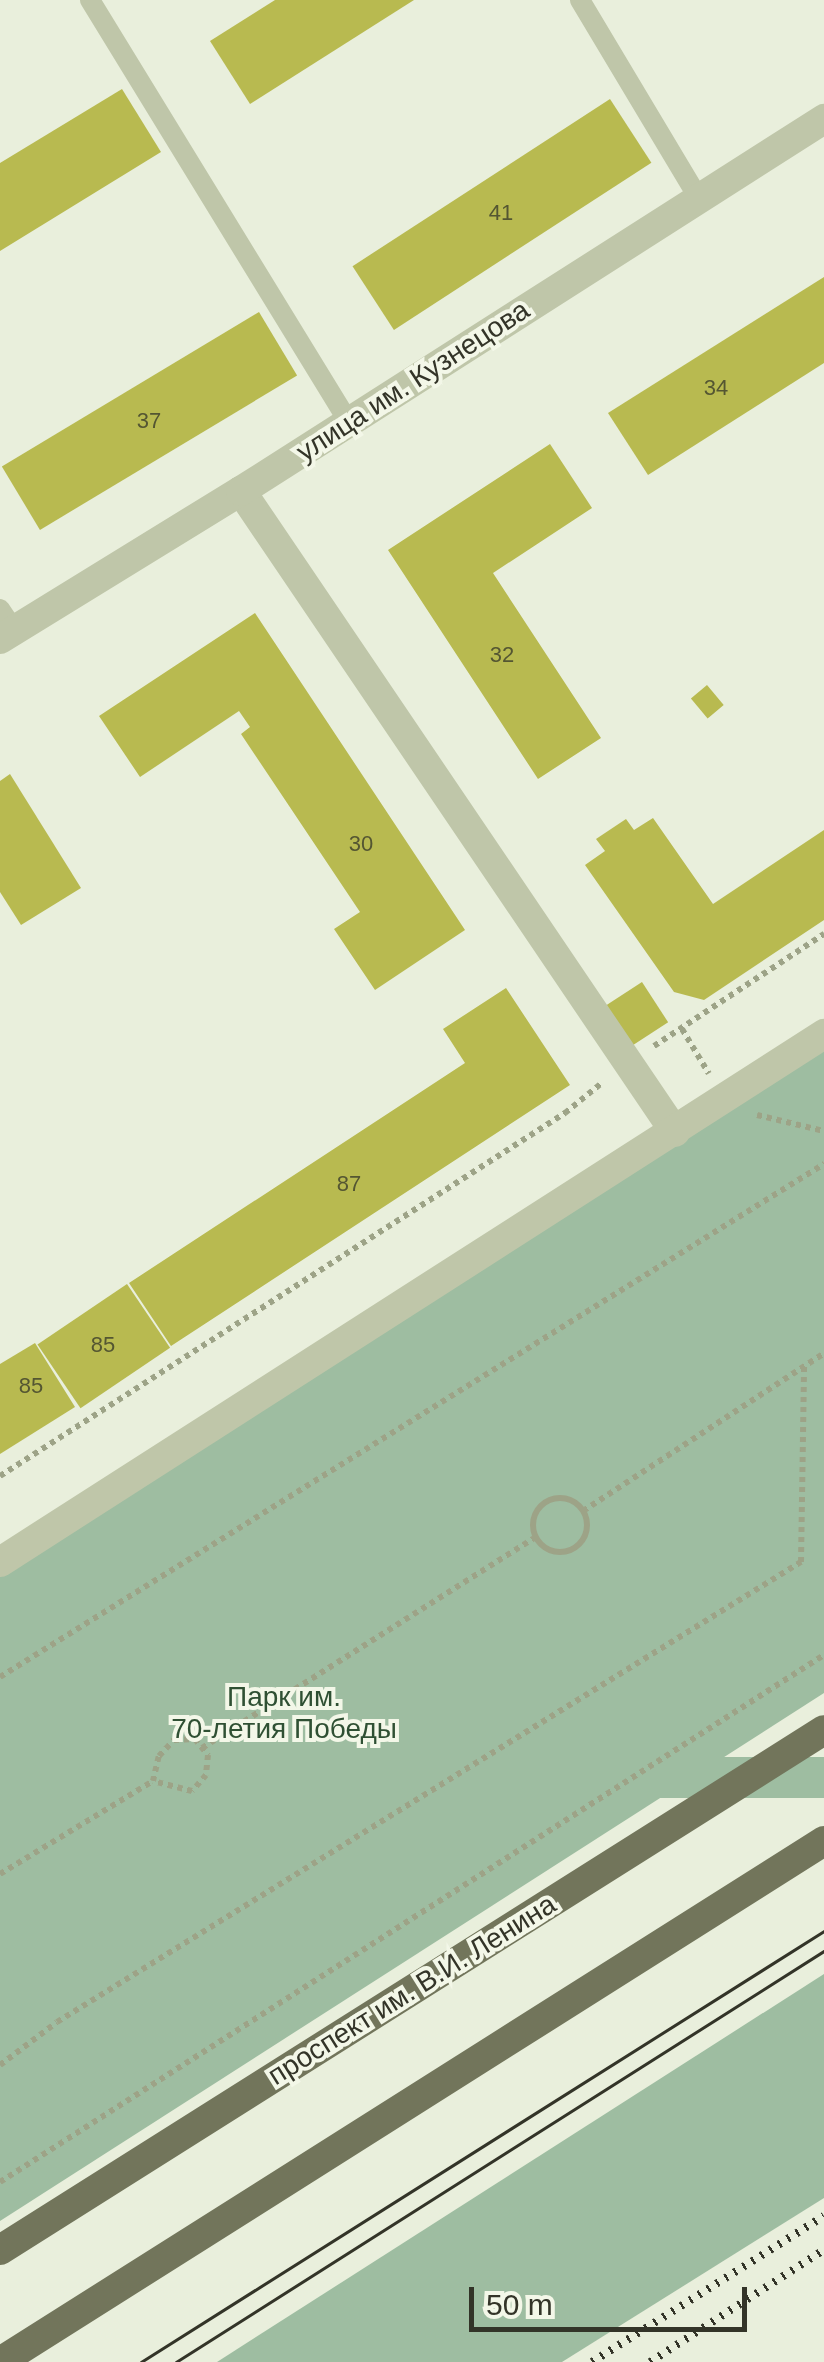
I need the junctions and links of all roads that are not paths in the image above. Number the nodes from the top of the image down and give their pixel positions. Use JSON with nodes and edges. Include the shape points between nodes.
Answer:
{"nodes":[{"id":1,"x":90,"y":0,"type":"edge"},
{"id":2,"x":580,"y":0,"type":"edge"},
{"id":3,"x":824,"y":119,"type":"edge"},
{"id":4,"x":699,"y":199,"type":"junction"},
{"id":5,"x":350,"y":422,"type":"junction"},
{"id":6,"x":241,"y":491,"type":"junction"},
{"id":7,"x":5,"y":626,"type":"edge"},
{"id":8,"x":824,"y":1034,"type":"edge"},
{"id":9,"x":676,"y":1132,"type":"junction"},
{"id":10,"x":0,"y":1562,"type":"edge"},
{"id":11,"x":824,"y":1730,"type":"edge"},
{"id":12,"x":824,"y":1841,"type":"edge"},
{"id":13,"x":0,"y":2250,"type":"edge"},
{"id":14,"x":0,"y":2362,"type":"edge"}],
"edges":[{"from":1,"to":5,"type":"lane"},
{"from":2,"to":4,"type":"lane"},
{"from":3,"to":4,"type":"street","name":"улица им. Кузнецова"},
{"from":4,"to":5,"type":"street","name":"улица им. Кузнецова"},
{"from":5,"to":6,"type":"street","name":"улица им. Кузнецова"},
{"from":6,"to":7,"type":"street","name":"улица им. Кузнецова"},
{"from":6,"to":9,"type":"street"},
{"from":8,"to":9,"type":"street"},
{"from":9,"to":10,"type":"street"},
{"from":11,"to":13,"type":"main road","name":"проспект им. В.И. Ленина"},
{"from":12,"to":14,"type":"main road"}]}
